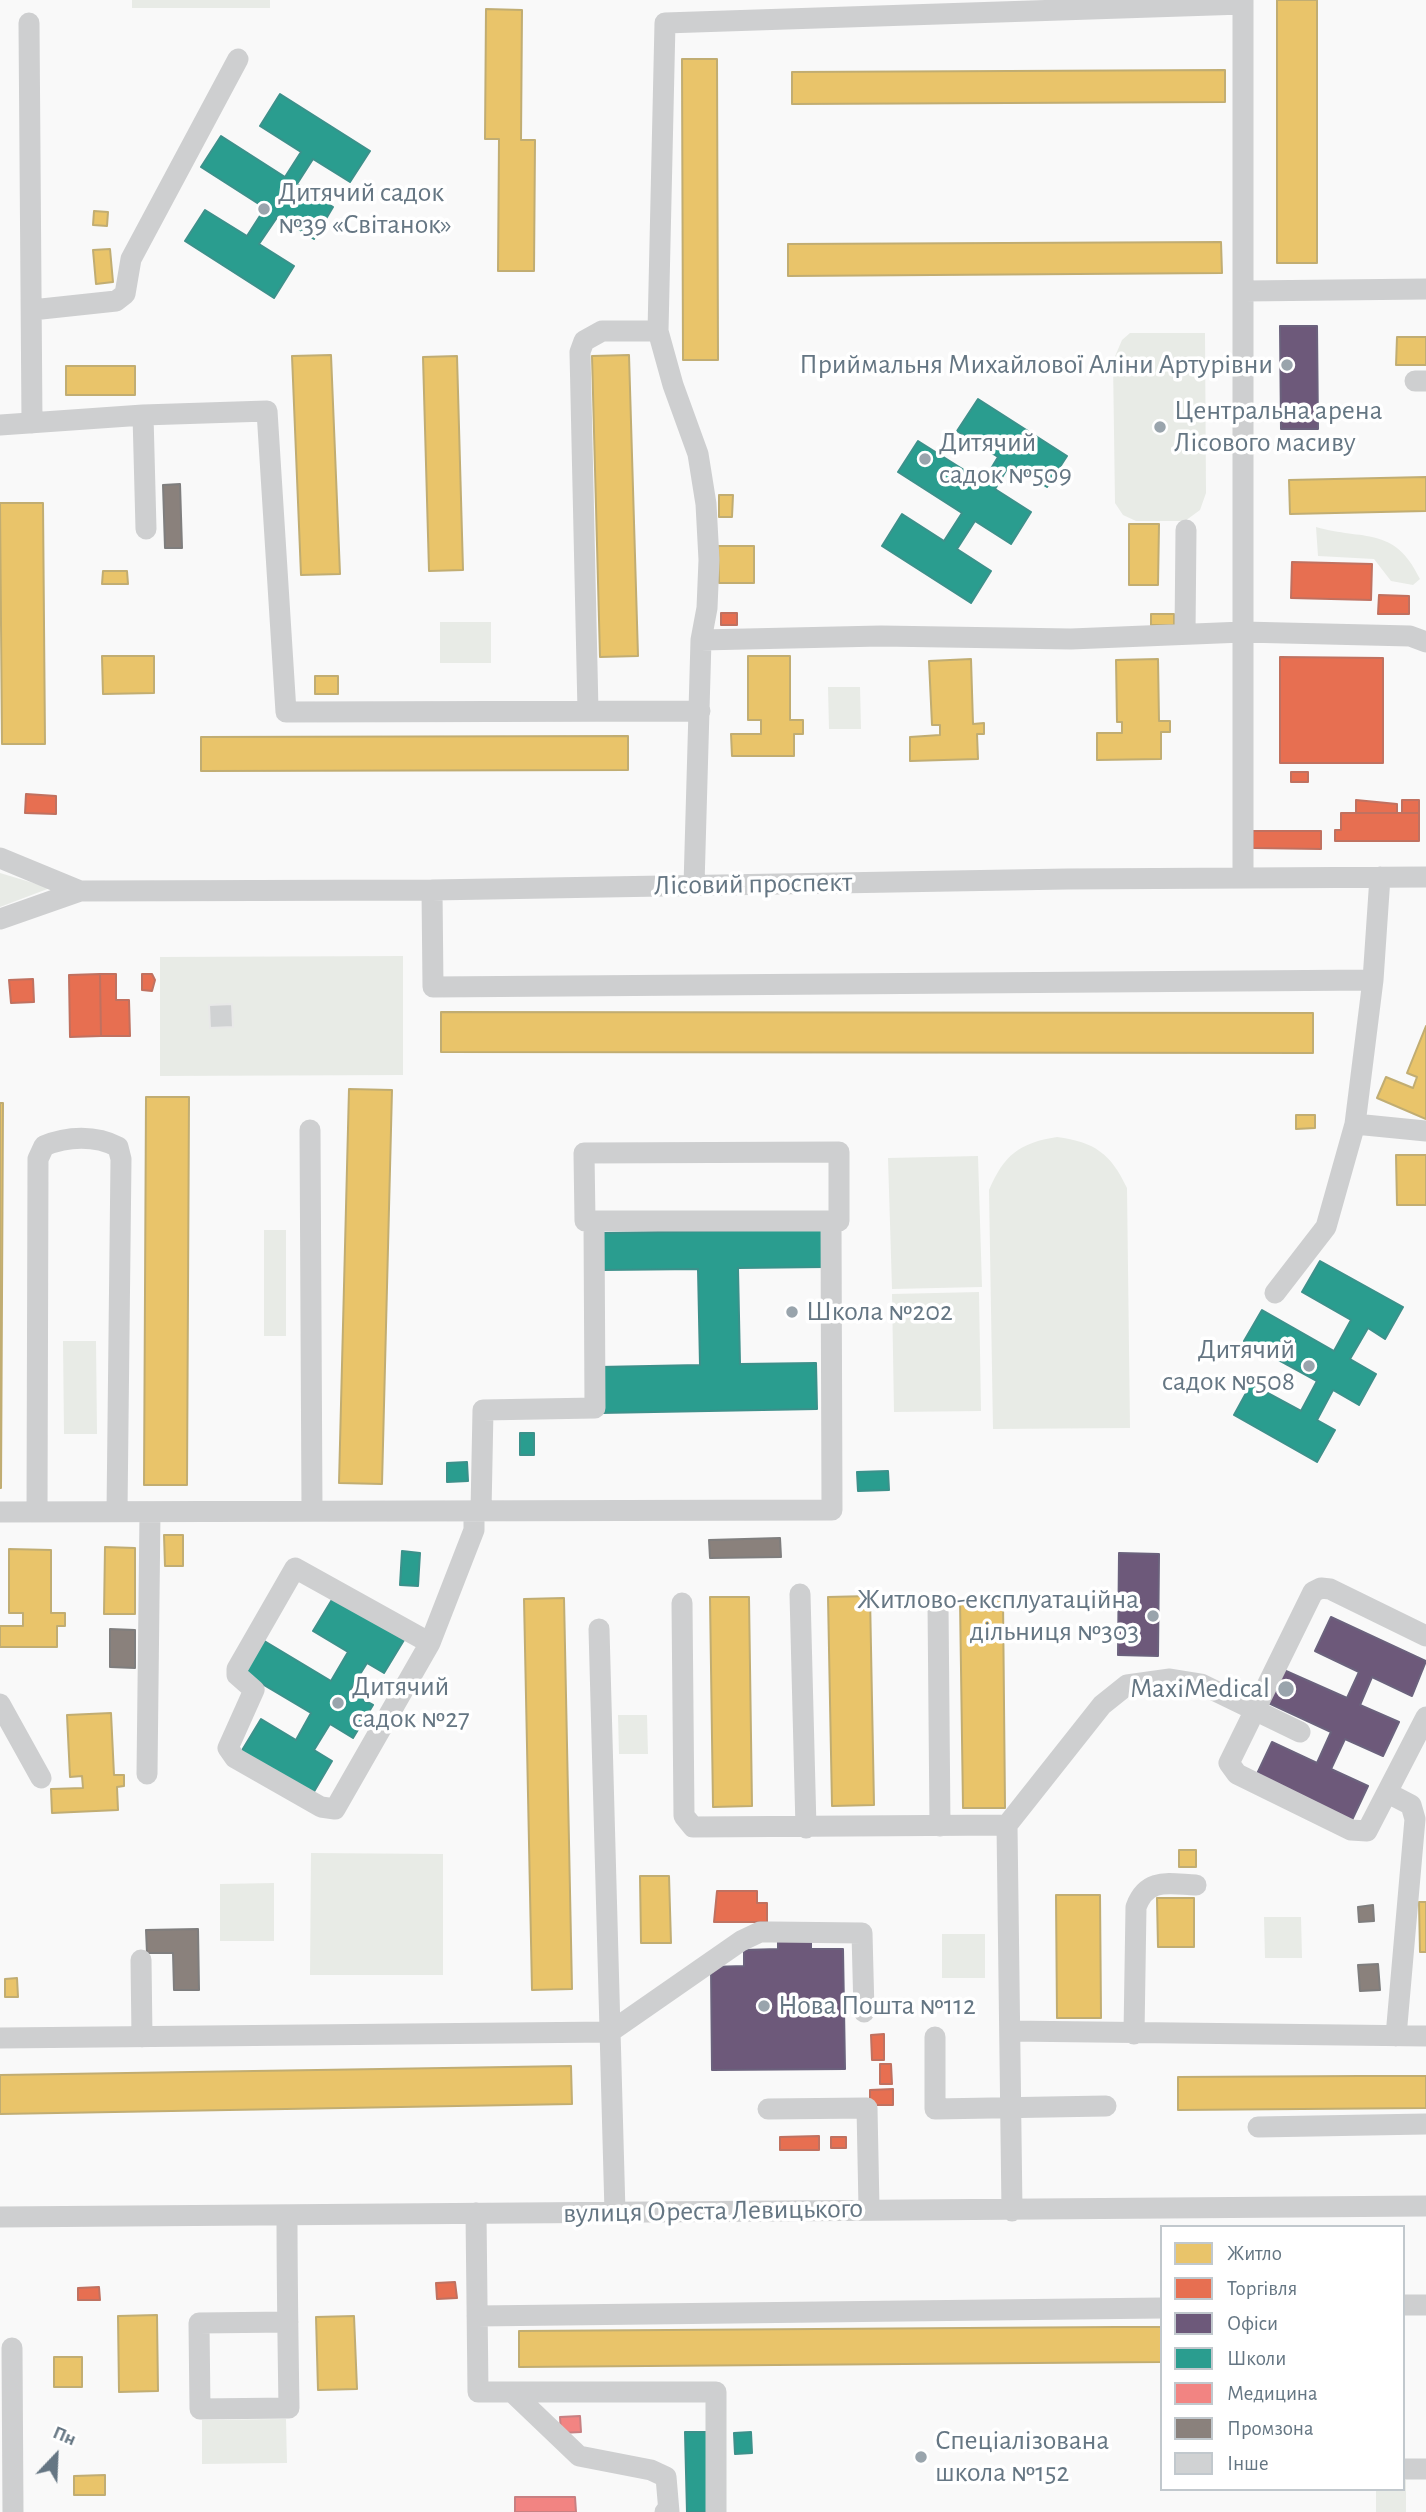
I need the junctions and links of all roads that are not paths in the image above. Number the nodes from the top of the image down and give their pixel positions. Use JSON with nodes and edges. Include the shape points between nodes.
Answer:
{"nodes":[{"id":1,"x":1243,"y":2,"type":"edge"},
{"id":2,"x":866,"y":9,"type":"edge"},
{"id":3,"x":742,"y":10,"type":"edge"},
{"id":4,"x":29,"y":23,"type":"dead end"},
{"id":5,"x":238,"y":59,"type":"dead end"},
{"id":6,"x":1426,"y":289,"type":"edge"},
{"id":7,"x":1245,"y":291,"type":"junction"},
{"id":8,"x":32,"y":310,"type":"junction"},
{"id":9,"x":658,"y":331,"type":"junction"},
{"id":10,"x":143,"y":415,"type":"junction"},
{"id":11,"x":32,"y":423,"type":"junction"},
{"id":12,"x":0,"y":425,"type":"edge"},
{"id":13,"x":146,"y":529,"type":"dead end"},
{"id":14,"x":1186,"y":530,"type":"dead end"},
{"id":15,"x":1243,"y":632,"type":"junction"},
{"id":16,"x":1185,"y":634,"type":"junction"},
{"id":17,"x":701,"y":640,"type":"junction"},
{"id":18,"x":1426,"y":642,"type":"edge"},
{"id":19,"x":588,"y":711,"type":"junction"},
{"id":20,"x":700,"y":711,"type":"junction"},
{"id":21,"x":0,"y":858,"type":"edge"},
{"id":22,"x":1243,"y":877,"type":"junction"},
{"id":23,"x":1380,"y":877,"type":"junction"},
{"id":24,"x":1426,"y":877,"type":"edge"},
{"id":25,"x":694,"y":885,"type":"junction"},
{"id":26,"x":432,"y":890,"type":"junction"},
{"id":27,"x":80,"y":891,"type":"junction"},
{"id":28,"x":0,"y":919,"type":"edge"},
{"id":29,"x":1373,"y":981,"type":"junction"},
{"id":30,"x":1355,"y":1124,"type":"junction"},
{"id":31,"x":310,"y":1130,"type":"dead end"},
{"id":32,"x":1426,"y":1131,"type":"edge"},
{"id":33,"x":594,"y":1221,"type":"junction"},
{"id":34,"x":831,"y":1221,"type":"junction"},
{"id":35,"x":1275,"y":1293,"type":"dead end"},
{"id":36,"x":117,"y":1511,"type":"junction"},
{"id":37,"x":312,"y":1511,"type":"junction"},
{"id":38,"x":478,"y":1511,"type":"junction"},
{"id":39,"x":0,"y":1512,"type":"edge"},
{"id":40,"x":37,"y":1512,"type":"junction"},
{"id":41,"x":150,"y":1512,"type":"junction"},
{"id":42,"x":800,"y":1594,"type":"dead end"},
{"id":43,"x":682,"y":1603,"type":"dead end"},
{"id":44,"x":938,"y":1603,"type":"dead end"},
{"id":45,"x":599,"y":1629,"type":"dead end"},
{"id":46,"x":1426,"y":1636,"type":"edge"},
{"id":47,"x":429,"y":1643,"type":"junction"},
{"id":48,"x":0,"y":1704,"type":"edge"},
{"id":49,"x":1254,"y":1708,"type":"junction"},
{"id":50,"x":1426,"y":1717,"type":"edge"},
{"id":51,"x":1300,"y":1732,"type":"dead end"},
{"id":52,"x":147,"y":1774,"type":"dead end"},
{"id":53,"x":41,"y":1778,"type":"dead end"},
{"id":54,"x":1388,"y":1793,"type":"junction"},
{"id":55,"x":1007,"y":1825,"type":"junction"},
{"id":56,"x":940,"y":1826,"type":"junction"},
{"id":57,"x":806,"y":1828,"type":"junction"},
{"id":58,"x":1196,"y":1885,"type":"dead end"},
{"id":59,"x":141,"y":1960,"type":"dead end"},
{"id":60,"x":864,"y":2012,"type":"dead end"},
{"id":61,"x":1010,"y":2031,"type":"junction"},
{"id":62,"x":610,"y":2032,"type":"junction"},
{"id":63,"x":1134,"y":2034,"type":"junction"},
{"id":64,"x":1396,"y":2036,"type":"junction"},
{"id":65,"x":1426,"y":2036,"type":"edge"},
{"id":66,"x":142,"y":2037,"type":"junction"},
{"id":67,"x":935,"y":2037,"type":"dead end"},
{"id":68,"x":0,"y":2038,"type":"edge"},
{"id":69,"x":1106,"y":2106,"type":"dead end"},
{"id":70,"x":768,"y":2109,"type":"dead end"},
{"id":71,"x":1426,"y":2124,"type":"edge"},
{"id":72,"x":1258,"y":2127,"type":"dead end"},
{"id":73,"x":1426,"y":2206,"type":"edge"},
{"id":74,"x":869,"y":2208,"type":"junction"},
{"id":75,"x":1012,"y":2211,"type":"junction"},
{"id":76,"x":615,"y":2212,"type":"junction"},
{"id":77,"x":476,"y":2213,"type":"junction"},
{"id":78,"x":287,"y":2216,"type":"junction"},
{"id":79,"x":0,"y":2217,"type":"edge"},
{"id":80,"x":1405,"y":2305,"type":"edge"},
{"id":81,"x":1426,"y":2305,"type":"edge"},
{"id":82,"x":1160,"y":2308,"type":"edge"},
{"id":83,"x":477,"y":2316,"type":"junction"},
{"id":84,"x":288,"y":2322,"type":"junction"},
{"id":85,"x":12,"y":2348,"type":"dead end"},
{"id":86,"x":512,"y":2392,"type":"junction"},
{"id":87,"x":1405,"y":2469,"type":"edge"},
{"id":88,"x":1426,"y":2469,"type":"edge"},
{"id":89,"x":13,"y":2512,"type":"edge"},
{"id":90,"x":665,"y":2512,"type":"edge"},
{"id":91,"x":716,"y":2512,"type":"edge"}],
"edges":[{"from":1,"to":2,"type":"street"},
{"from":1,"to":7,"type":"street"},
{"from":2,"to":3,"type":"street"},
{"from":3,"to":9,"type":"street","via":[[665,23]]},
{"from":4,"to":8,"type":"street"},
{"from":5,"to":8,"type":"street","via":[[131,259],[125,294],[116,301]]},
{"from":6,"to":7,"type":"street"},
{"from":7,"to":15,"type":"street"},
{"from":8,"to":11,"type":"street"},
{"from":9,"to":17,"type":"street","via":[[698,454],[706,504],[709,561]]},
{"from":9,"to":19,"type":"street","via":[[602,331],[584,341],[580,352]]},
{"from":10,"to":11,"type":"street"},
{"from":10,"to":13,"type":"street"},
{"from":10,"to":19,"type":"street","via":[[267,411],[286,712]]},
{"from":11,"to":12,"type":"street"},
{"from":14,"to":16,"type":"street"},
{"from":15,"to":16,"type":"street"},
{"from":15,"to":18,"type":"street","via":[[1410,636]]},
{"from":15,"to":22,"type":"street"},
{"from":16,"to":17,"type":"street","via":[[1070,639],[881,636]]},
{"from":17,"to":20,"type":"street"},
{"from":19,"to":20,"type":"street"},
{"from":20,"to":25,"type":"street"},
{"from":21,"to":27,"type":"street","name":"Лісовий проспект"},
{"from":22,"to":23,"type":"street","name":"Лісовий проспект"},
{"from":22,"to":25,"type":"street","name":"Лісовий проспект"},
{"from":23,"to":24,"type":"street","name":"Лісовий проспект"},
{"from":23,"to":29,"type":"street"},
{"from":25,"to":26,"type":"street","name":"Лісовий проспект"},
{"from":26,"to":27,"type":"street","name":"Лісовий проспект"},
{"from":26,"to":29,"type":"street","via":[[433,987]]},
{"from":27,"to":28,"type":"street","name":"Лісовий проспект"},
{"from":29,"to":30,"type":"street"},
{"from":30,"to":32,"type":"street"},
{"from":30,"to":35,"type":"street","via":[[1326,1227]]},
{"from":31,"to":37,"type":"street"},
{"from":33,"to":34,"type":"street"},
{"from":33,"to":34,"type":"street","via":[[585,1221],[584,1153],[839,1152],[839,1221]]},
{"from":33,"to":38,"type":"street","via":[[595,1408],[484,1410]]},
{"from":34,"to":38,"type":"street","via":[[832,1510]]},
{"from":36,"to":40,"type":"street"},
{"from":36,"to":40,"type":"street","via":[[121,1159],[117,1147],[104,1140],[61,1138],[44,1146],[38,1159]]},
{"from":36,"to":41,"type":"street"},
{"from":37,"to":38,"type":"street"},
{"from":37,"to":41,"type":"street"},
{"from":38,"to":47,"type":"street"},
{"from":39,"to":40,"type":"street"},
{"from":41,"to":52,"type":"street"},
{"from":42,"to":57,"type":"street"},
{"from":43,"to":57,"type":"street","via":[[687,1822],[700,1829]]},
{"from":44,"to":56,"type":"street"},
{"from":45,"to":62,"type":"street"},
{"from":46,"to":49,"type":"street","via":[[1321,1588],[1307,1601]]},
{"from":47,"to":47,"type":"street","via":[[295,1568],[236,1672],[254,1690],[230,1740],[229,1753],[321,1807],[335,1809]]},
{"from":48,"to":53,"type":"street"},
{"from":49,"to":51,"type":"street"},
{"from":49,"to":54,"type":"street","via":[[1231,1754],[1229,1763],[1237,1774],[1360,1833],[1372,1826]]},
{"from":49,"to":55,"type":"street","via":[[1201,1684],[1170,1679],[1127,1685],[1102,1705]]},
{"from":50,"to":54,"type":"street"},
{"from":54,"to":64,"type":"street","via":[[1411,1805],[1415,1819]]},
{"from":55,"to":56,"type":"street"},
{"from":55,"to":61,"type":"street"},
{"from":56,"to":57,"type":"street"},
{"from":58,"to":63,"type":"street","via":[[1160,1884],[1147,1888],[1140,1897],[1136,1907]]},
{"from":59,"to":66,"type":"street"},
{"from":60,"to":62,"type":"street","via":[[862,1933],[760,1933],[741,1941]]},
{"from":61,"to":63,"type":"street"},
{"from":61,"to":75,"type":"street"},
{"from":62,"to":66,"type":"street"},
{"from":62,"to":76,"type":"street"},
{"from":63,"to":64,"type":"street"},
{"from":64,"to":65,"type":"street"},
{"from":66,"to":68,"type":"street"},
{"from":67,"to":69,"type":"street","via":[[935,2109]]},
{"from":70,"to":74,"type":"street","via":[[867,2108]]},
{"from":71,"to":72,"type":"street"},
{"from":73,"to":75,"type":"street","name":"вулиця Ореста Левицького"},
{"from":74,"to":75,"type":"street","name":"вулиця Ореста Левицького"},
{"from":74,"to":76,"type":"street","name":"вулиця Ореста Левицького"},
{"from":76,"to":77,"type":"street","name":"вулиця Ореста Левицького"},
{"from":77,"to":78,"type":"street","name":"вулиця Ореста Левицького"},
{"from":77,"to":83,"type":"street"},
{"from":78,"to":79,"type":"street","name":"вулиця Ореста Левицького"},
{"from":78,"to":84,"type":"street"},
{"from":80,"to":81,"type":"street"},
{"from":82,"to":83,"type":"street"},
{"from":83,"to":86,"type":"street","via":[[478,2392]]},
{"from":84,"to":84,"type":"street","via":[[289,2408],[200,2409],[199,2323]]},
{"from":85,"to":89,"type":"street"},
{"from":86,"to":90,"type":"street","via":[[571,2452],[666,2477],[669,2512]]},
{"from":86,"to":91,"type":"street","via":[[716,2392]]},
{"from":87,"to":88,"type":"street"}]}
